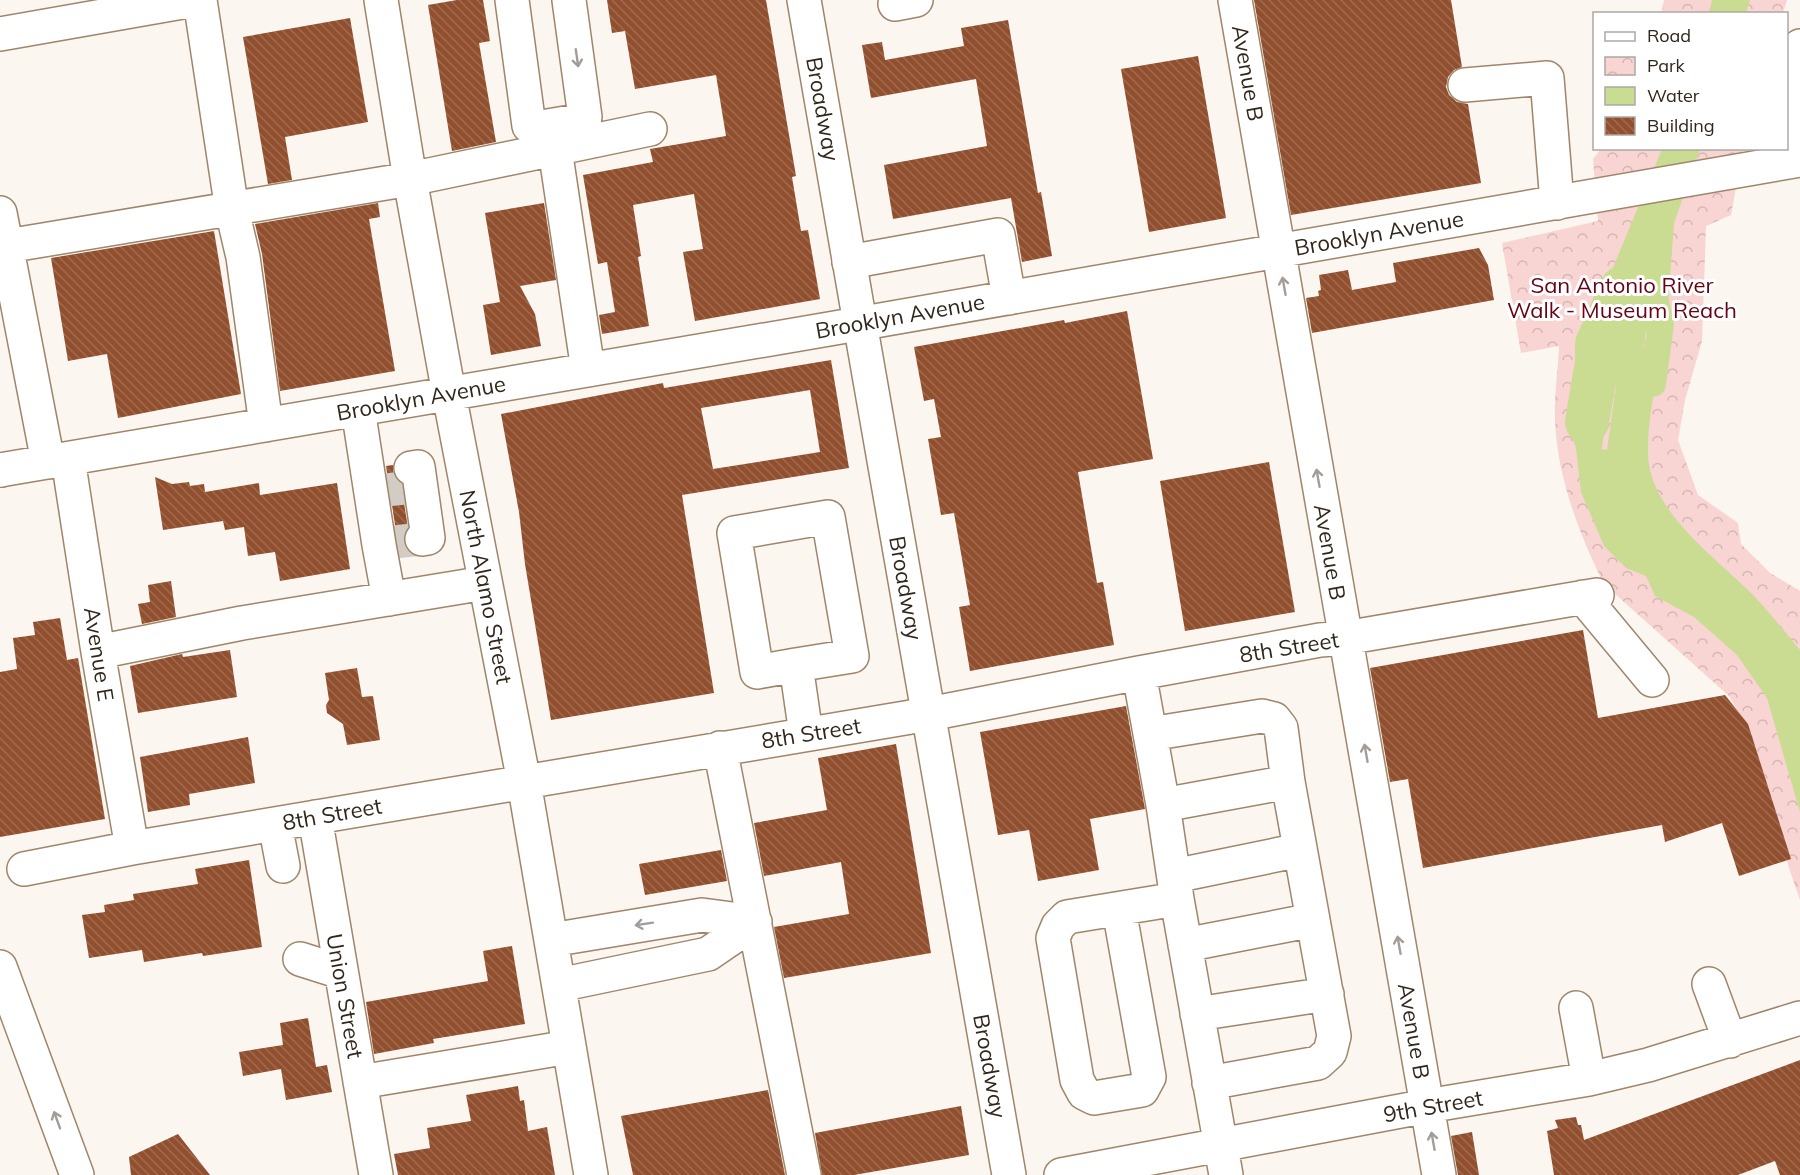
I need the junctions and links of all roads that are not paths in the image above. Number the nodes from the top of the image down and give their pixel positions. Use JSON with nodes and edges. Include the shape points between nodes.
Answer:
{"nodes":[{"id":1,"x":194,"y":0,"type":"edge"},
{"id":2,"x":200,"y":0,"type":"edge"},
{"id":3,"x":381,"y":0,"type":"edge"},
{"id":4,"x":512,"y":0,"type":"edge"},
{"id":5,"x":569,"y":0,"type":"edge"},
{"id":6,"x":804,"y":0,"type":"edge"},
{"id":7,"x":1235,"y":0,"type":"edge"},
{"id":8,"x":0,"y":34,"type":"edge"},
{"id":9,"x":1800,"y":46,"type":"edge"},
{"id":10,"x":1465,"y":85,"type":"dead end"},
{"id":11,"x":1788,"y":119,"type":"edge"},
{"id":12,"x":650,"y":129,"type":"dead end"},
{"id":13,"x":1788,"y":136,"type":"edge"},
{"id":14,"x":555,"y":149,"type":"junction"},
{"id":15,"x":1795,"y":161,"type":"edge"},
{"id":16,"x":410,"y":179,"type":"junction"},
{"id":17,"x":1557,"y":203,"type":"junction"},
{"id":18,"x":232,"y":210,"type":"junction"},
{"id":19,"x":0,"y":213,"type":"edge"},
{"id":20,"x":6,"y":246,"type":"junction"},
{"id":21,"x":1279,"y":251,"type":"junction"},
{"id":22,"x":849,"y":262,"type":"junction"},
{"id":23,"x":1009,"y":298,"type":"junction"},
{"id":24,"x":860,"y":323,"type":"junction"},
{"id":25,"x":588,"y":370,"type":"junction"},
{"id":26,"x":449,"y":394,"type":"junction"},
{"id":27,"x":358,"y":409,"type":"junction"},
{"id":28,"x":266,"y":425,"type":"junction"},
{"id":29,"x":58,"y":461,"type":"junction"},
{"id":30,"x":0,"y":470,"type":"edge"},
{"id":31,"x":469,"y":495,"type":"junction"},
{"id":32,"x":399,"y":506,"type":"junction"},
{"id":33,"x":485,"y":583,"type":"junction"},
{"id":34,"x":389,"y":600,"type":"junction"},
{"id":35,"x":1345,"y":638,"type":"junction"},
{"id":36,"x":98,"y":652,"type":"junction"},
{"id":37,"x":796,"y":665,"type":"junction"},
{"id":38,"x":1139,"y":673,"type":"junction"},
{"id":39,"x":1652,"y":680,"type":"dead end"},
{"id":40,"x":929,"y":714,"type":"junction"},
{"id":41,"x":806,"y":734,"type":"junction"},
{"id":42,"x":1150,"y":734,"type":"junction"},
{"id":43,"x":720,"y":748,"type":"junction"},
{"id":44,"x":524,"y":782,"type":"junction"},
{"id":45,"x":1288,"y":782,"type":"junction"},
{"id":46,"x":1163,"y":805,"type":"junction"},
{"id":47,"x":315,"y":817,"type":"junction"},
{"id":48,"x":275,"y":824,"type":"junction"},
{"id":49,"x":132,"y":848,"type":"junction"},
{"id":50,"x":1300,"y":850,"type":"junction"},
{"id":51,"x":283,"y":866,"type":"dead end"},
{"id":52,"x":24,"y":869,"type":"dead end"},
{"id":53,"x":1175,"y":888,"type":"junction"},
{"id":54,"x":1119,"y":909,"type":"junction"},
{"id":55,"x":1313,"y":920,"type":"junction"},
{"id":56,"x":755,"y":922,"type":"junction"},
{"id":57,"x":551,"y":940,"type":"junction"},
{"id":58,"x":1185,"y":945,"type":"junction"},
{"id":59,"x":300,"y":959,"type":"dead end"},
{"id":60,"x":0,"y":967,"type":"edge"},
{"id":61,"x":341,"y":972,"type":"junction"},
{"id":62,"x":1709,"y":984,"type":"dead end"},
{"id":63,"x":559,"y":985,"type":"junction"},
{"id":64,"x":1327,"y":994,"type":"junction"},
{"id":65,"x":1576,"y":1008,"type":"dead end"},
{"id":66,"x":1197,"y":1014,"type":"junction"},
{"id":67,"x":1800,"y":1018,"type":"edge"},
{"id":68,"x":1730,"y":1041,"type":"junction"},
{"id":69,"x":569,"y":1047,"type":"junction"},
{"id":70,"x":1589,"y":1079,"type":"junction"},
{"id":71,"x":360,"y":1082,"type":"junction"},
{"id":72,"x":1209,"y":1083,"type":"junction"},
{"id":73,"x":1427,"y":1106,"type":"junction"},
{"id":74,"x":1223,"y":1160,"type":"edge"},
{"id":75,"x":1185,"y":1163,"type":"edge"},
{"id":76,"x":77,"y":1175,"type":"edge"},
{"id":77,"x":376,"y":1175,"type":"edge"},
{"id":78,"x":591,"y":1175,"type":"edge"},
{"id":79,"x":804,"y":1175,"type":"edge"},
{"id":80,"x":1009,"y":1175,"type":"edge"},
{"id":81,"x":1061,"y":1175,"type":"edge"},
{"id":82,"x":1440,"y":1175,"type":"edge"}],
"edges":[{"from":1,"to":8,"type":"main road"},
{"from":2,"to":18,"type":"main road"},
{"from":3,"to":16,"type":"main road","name":"North Alamo Street"},
{"from":5,"to":4,"type":"main road","one_way":true,"via":[[585,117],[536,128],[529,126]]},
{"from":6,"to":22,"type":"main road","name":"Broadway"},
{"from":7,"to":21,"type":"main road","name":"Avenue B"},
{"from":9,"to":11,"type":"main road","via":[[1792,65]]},
{"from":10,"to":17,"type":"main road","via":[[1547,78]]},
{"from":12,"to":14,"type":"main road"},
{"from":13,"to":15,"type":"main road"},
{"from":14,"to":16,"type":"main road"},
{"from":14,"to":25,"type":"main road"},
{"from":15,"to":17,"type":"main road","name":"Brooklyn Avenue"},
{"from":16,"to":18,"type":"main road"},
{"from":16,"to":26,"type":"main road","name":"North Alamo Street"},
{"from":17,"to":21,"type":"main road","name":"Brooklyn Avenue"},
{"from":18,"to":20,"type":"main road"},
{"from":18,"to":28,"type":"main road","via":[[243,257]]},
{"from":19,"to":20,"type":"main road","name":"Avenue E"},
{"from":20,"to":29,"type":"main road","name":"Avenue E"},
{"from":21,"to":23,"type":"main road","name":"Brooklyn Avenue"},
{"from":35,"to":21,"type":"main road","name":"Avenue B","one_way":true},
{"from":22,"to":23,"type":"main road","via":[[998,235]]},
{"from":22,"to":24,"type":"main road","name":"Broadway"},
{"from":23,"to":24,"type":"main road","name":"Brooklyn Avenue"},
{"from":24,"to":25,"type":"main road","name":"Brooklyn Avenue"},
{"from":24,"to":40,"type":"main road","name":"Broadway"},
{"from":25,"to":26,"type":"main road","name":"Brooklyn Avenue"},
{"from":26,"to":27,"type":"main road","name":"Brooklyn Avenue"},
{"from":26,"to":31,"type":"main road","name":"North Alamo Street"},
{"from":27,"to":28,"type":"main road","name":"Brooklyn Avenue"},
{"from":27,"to":32,"type":"main road"},
{"from":28,"to":29,"type":"main road","name":"Brooklyn Avenue"},
{"from":29,"to":30,"type":"main road","name":"Brooklyn Avenue"},
{"from":29,"to":36,"type":"main road","name":"Avenue E"},
{"from":31,"to":32,"type":"main road"},
{"from":31,"to":33,"type":"main road","name":"North Alamo Street"},
{"from":32,"to":34,"type":"main road"},
{"from":33,"to":34,"type":"main road"},
{"from":33,"to":44,"type":"main road","name":"North Alamo Street"},
{"from":34,"to":36,"type":"main road","via":[[242,623]]},
{"from":35,"to":38,"type":"main road","name":"8th Street"},
{"from":35,"to":39,"type":"main road","name":"8th Street","via":[[1590,596]]},
{"from":73,"to":35,"type":"main road","name":"Avenue B","one_way":true},
{"from":36,"to":49,"type":"main road","name":"Avenue E"},
{"from":37,"to":37,"type":"main road","via":[[852,656],[828,517],[734,533],[757,672]]},
{"from":37,"to":41,"type":"main road"},
{"from":38,"to":40,"type":"main road","name":"8th Street"},
{"from":38,"to":42,"type":"main road"},
{"from":40,"to":41,"type":"main road","name":"8th Street"},
{"from":40,"to":80,"type":"main road","name":"Broadway"},
{"from":41,"to":43,"type":"main road","name":"8th Street"},
{"from":42,"to":45,"type":"main road","via":[[1262,716],[1274,719],[1281,728]]},
{"from":42,"to":46,"type":"main road"},
{"from":43,"to":44,"type":"main road","name":"8th Street"},
{"from":43,"to":56,"type":"main road"},
{"from":44,"to":47,"type":"main road","name":"8th Street"},
{"from":44,"to":57,"type":"main road","name":"North Alamo Street"},
{"from":45,"to":46,"type":"main road"},
{"from":45,"to":50,"type":"main road"},
{"from":46,"to":53,"type":"main road"},
{"from":47,"to":48,"type":"main road","name":"8th Street"},
{"from":47,"to":61,"type":"main road","name":"Union Street"},
{"from":48,"to":49,"type":"main road","name":"8th Street"},
{"from":48,"to":51,"type":"main road"},
{"from":49,"to":52,"type":"main road","name":"8th Street"},
{"from":50,"to":53,"type":"main road"},
{"from":50,"to":55,"type":"main road"},
{"from":53,"to":54,"type":"main road"},
{"from":53,"to":58,"type":"main road"},
{"from":54,"to":54,"type":"main road","via":[[1149,1077],[1142,1090],[1094,1098],[1084,1093],[1077,1080],[1053,938],[1067,916]]},
{"from":55,"to":58,"type":"main road"},
{"from":55,"to":64,"type":"main road"},
{"from":56,"to":57,"type":"main road","one_way":true,"via":[[702,915]]},
{"from":56,"to":63,"type":"main road","via":[[708,954]]},
{"from":56,"to":79,"type":"main road"},
{"from":57,"to":63,"type":"main road","name":"North Alamo Street"},
{"from":58,"to":66,"type":"main road"},
{"from":59,"to":61,"type":"main road"},
{"from":76,"to":60,"type":"main road","one_way":true},
{"from":61,"to":71,"type":"main road","name":"Union Street"},
{"from":62,"to":68,"type":"main road"},
{"from":63,"to":69,"type":"main road","name":"North Alamo Street"},
{"from":64,"to":66,"type":"main road"},
{"from":64,"to":72,"type":"main road","via":[[1334,1036],[1330,1052],[1318,1064]]},
{"from":65,"to":70,"type":"main road"},
{"from":66,"to":72,"type":"main road"},
{"from":67,"to":68,"type":"main road","name":"9th Street"},
{"from":68,"to":70,"type":"main road","name":"9th Street"},
{"from":69,"to":71,"type":"main road"},
{"from":69,"to":78,"type":"main road","name":"North Alamo Street"},
{"from":70,"to":73,"type":"main road","name":"9th Street"},
{"from":71,"to":77,"type":"main road","name":"Union Street"},
{"from":72,"to":74,"type":"main road"},
{"from":73,"to":74,"type":"main road","name":"9th Street"},
{"from":82,"to":73,"type":"main road","name":"Avenue B","one_way":true},
{"from":74,"to":75,"type":"main road","name":"9th Street"},
{"from":75,"to":81,"type":"main road","name":"9th Street"}]}
